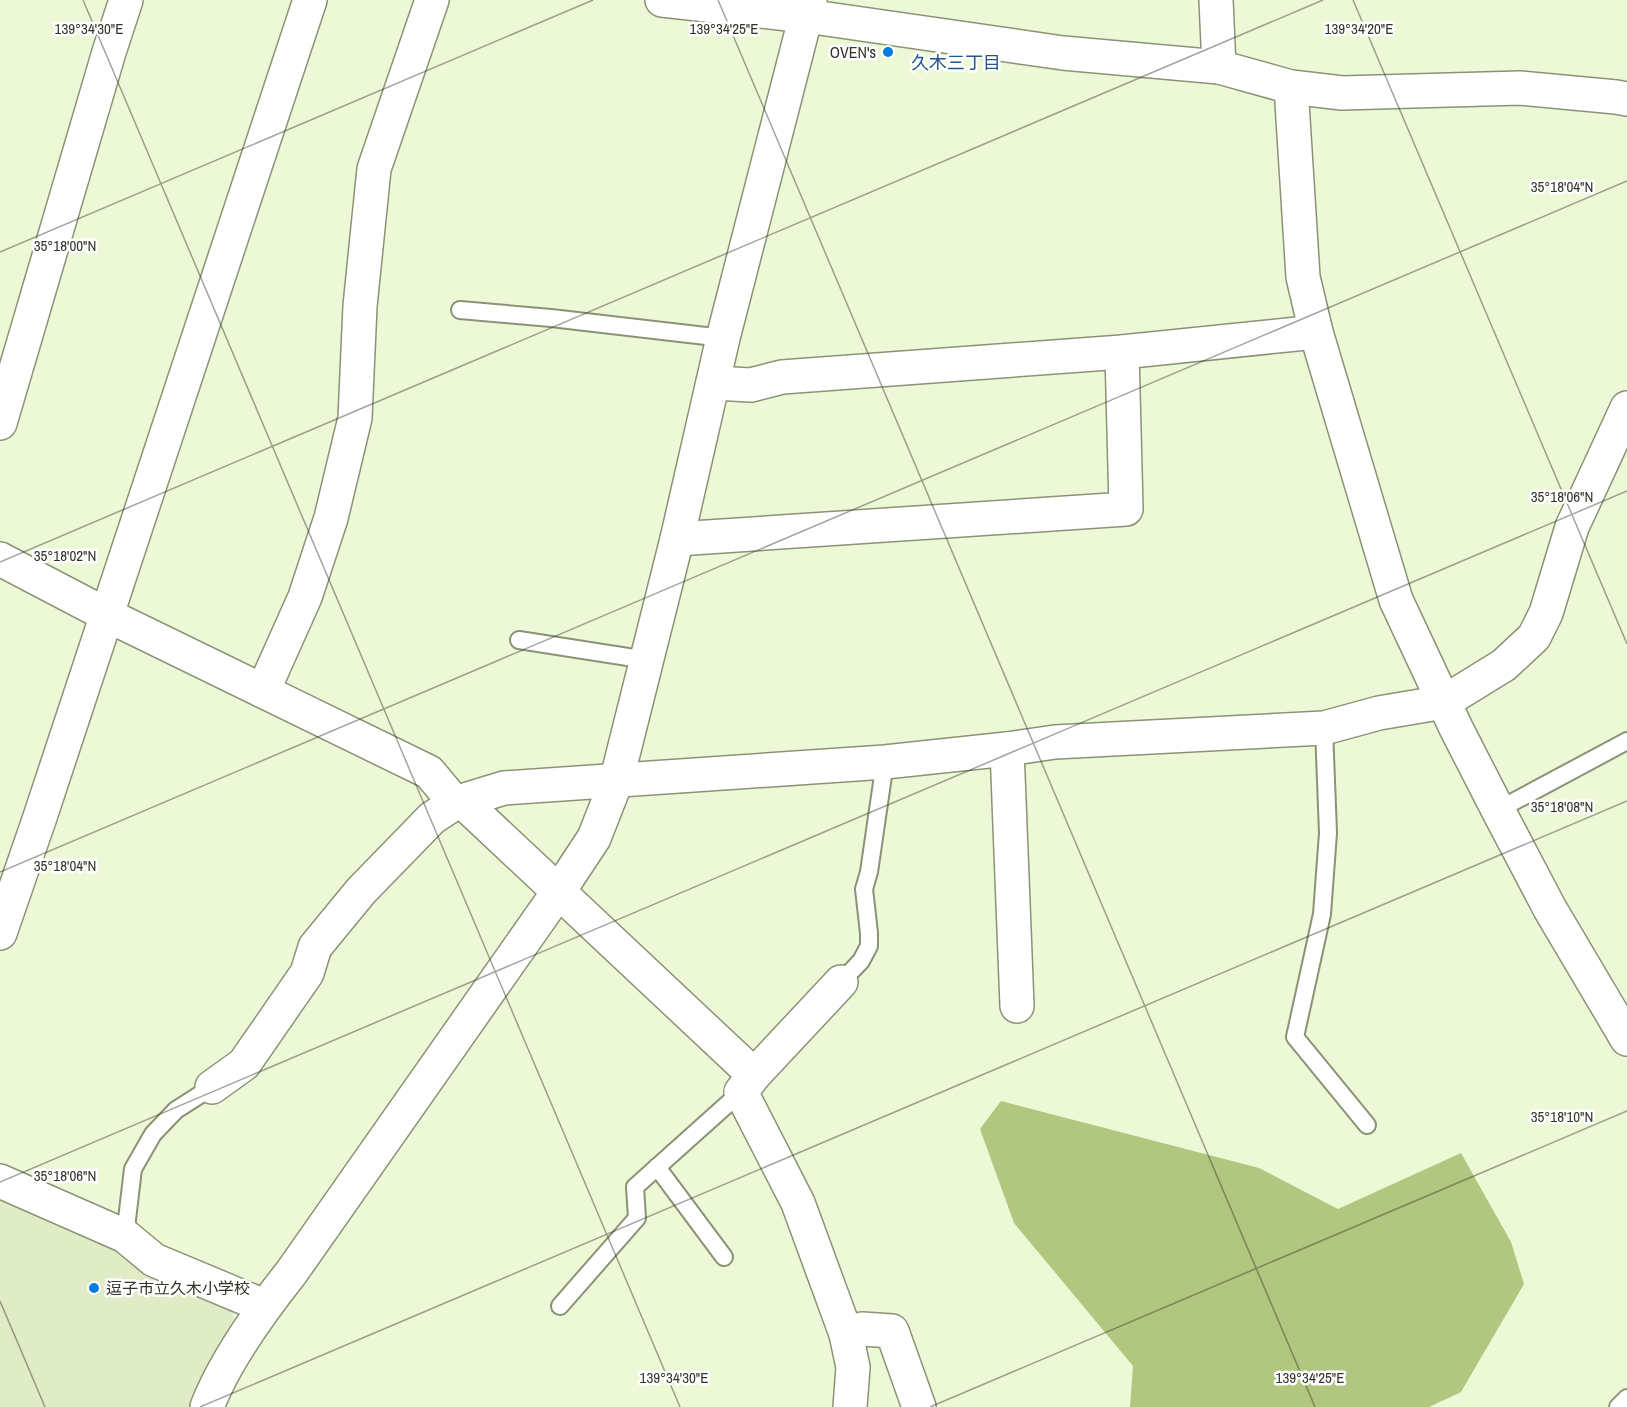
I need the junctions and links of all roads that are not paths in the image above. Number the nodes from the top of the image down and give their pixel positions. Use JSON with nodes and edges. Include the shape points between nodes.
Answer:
{"nodes":[{"id":1,"x":126,"y":0,"type":"edge"},
{"id":2,"x":310,"y":0,"type":"edge"},
{"id":3,"x":432,"y":0,"type":"edge"},
{"id":4,"x":662,"y":0,"type":"edge"},
{"id":5,"x":1216,"y":0,"type":"edge"},
{"id":6,"x":808,"y":8,"type":"edge"},
{"id":7,"x":1219,"y":67,"type":"junction"},
{"id":8,"x":1291,"y":87,"type":"junction"},
{"id":9,"x":1627,"y":99,"type":"edge"},
{"id":10,"x":460,"y":310,"type":"dead end"},
{"id":11,"x":1316,"y":332,"type":"junction"},
{"id":12,"x":723,"y":338,"type":"junction"},
{"id":13,"x":1122,"y":352,"type":"junction"},
{"id":14,"x":713,"y":383,"type":"junction"},
{"id":15,"x":1627,"y":408,"type":"edge"},
{"id":16,"x":0,"y":423,"type":"edge"},
{"id":17,"x":677,"y":539,"type":"junction"},
{"id":18,"x":0,"y":559,"type":"edge"},
{"id":19,"x":107,"y":615,"type":"junction"},
{"id":20,"x":519,"y":640,"type":"dead end"},
{"id":21,"x":647,"y":660,"type":"junction"},
{"id":22,"x":263,"y":691,"type":"junction"},
{"id":23,"x":1444,"y":702,"type":"junction"},
{"id":24,"x":1324,"y":728,"type":"junction"},
{"id":25,"x":1627,"y":741,"type":"edge"},
{"id":26,"x":1007,"y":749,"type":"junction"},
{"id":27,"x":885,"y":762,"type":"junction"},
{"id":28,"x":616,"y":782,"type":"junction"},
{"id":29,"x":459,"y":802,"type":"junction"},
{"id":30,"x":1498,"y":810,"type":"junction"},
{"id":31,"x":559,"y":891,"type":"junction"},
{"id":32,"x":0,"y":933,"type":"edge"},
{"id":33,"x":841,"y":982,"type":"joint"},
{"id":34,"x":1017,"y":1006,"type":"dead end"},
{"id":35,"x":1627,"y":1040,"type":"edge"},
{"id":36,"x":747,"y":1084,"type":"junction"},
{"id":37,"x":212,"y":1087,"type":"joint"},
{"id":38,"x":1367,"y":1125,"type":"dead end"},
{"id":39,"x":657,"y":1167,"type":"junction"},
{"id":40,"x":0,"y":1181,"type":"edge"},
{"id":41,"x":125,"y":1236,"type":"junction"},
{"id":42,"x":724,"y":1257,"type":"dead end"},
{"id":43,"x":264,"y":1306,"type":"junction"},
{"id":44,"x":560,"y":1306,"type":"dead end"},
{"id":45,"x":846,"y":1334,"type":"junction"},
{"id":46,"x":1627,"y":1398,"type":"edge"},
{"id":47,"x":207,"y":1407,"type":"edge"},
{"id":48,"x":850,"y":1407,"type":"edge"},
{"id":49,"x":919,"y":1407,"type":"edge"},
{"id":50,"x":1618,"y":1407,"type":"edge"}],
"edges":[{"from":1,"to":16,"type":"street"},
{"from":2,"to":19,"type":"street"},
{"from":3,"to":22,"type":"street","via":[[374,169],[360,306],[355,418],[331,518],[305,597]]},
{"from":4,"to":6,"type":"street"},
{"from":5,"to":7,"type":"street"},
{"from":6,"to":7,"type":"street","via":[[1063,53]]},
{"from":6,"to":12,"type":"street"},
{"from":7,"to":8,"type":"street"},
{"from":8,"to":9,"type":"street","via":[[1342,93],[1520,88]]},
{"from":8,"to":11,"type":"street","via":[[1303,277]]},
{"from":10,"to":12,"type":"lane"},
{"from":11,"to":13,"type":"street"},
{"from":11,"to":23,"type":"street","via":[[1396,600]]},
{"from":12,"to":14,"type":"street"},
{"from":13,"to":14,"type":"street","via":[[782,377],[751,385]]},
{"from":13,"to":17,"type":"street","via":[[1126,509]]},
{"from":14,"to":17,"type":"street"},
{"from":15,"to":23,"type":"street","via":[[1572,528],[1546,613],[1534,637],[1504,665]]},
{"from":17,"to":21,"type":"street"},
{"from":18,"to":19,"type":"street"},
{"from":19,"to":22,"type":"street"},
{"from":19,"to":32,"type":"street"},
{"from":20,"to":21,"type":"lane"},
{"from":21,"to":28,"type":"street"},
{"from":22,"to":29,"type":"street","via":[[429,772]]},
{"from":23,"to":24,"type":"street","via":[[1379,713]]},
{"from":23,"to":30,"type":"street"},
{"from":24,"to":26,"type":"street","via":[[1056,742]]},
{"from":24,"to":38,"type":"lane","via":[[1328,832],[1322,914],[1295,1037]]},
{"from":25,"to":30,"type":"lane"},
{"from":26,"to":27,"type":"street"},
{"from":26,"to":34,"type":"street"},
{"from":27,"to":28,"type":"street"},
{"from":27,"to":33,"type":"lane","via":[[864,889],[869,946]]},
{"from":28,"to":29,"type":"street","via":[[504,788]]},
{"from":28,"to":31,"type":"street","via":[[594,838]]},
{"from":29,"to":31,"type":"street"},
{"from":29,"to":37,"type":"street","via":[[432,818],[361,891],[315,947],[307,973],[244,1064]]},
{"from":30,"to":35,"type":"street","via":[[1550,909]]},
{"from":31,"to":36,"type":"street"},
{"from":31,"to":43,"type":"street"},
{"from":33,"to":36,"type":"street"},
{"from":36,"to":39,"type":"lane"},
{"from":36,"to":45,"type":"street","via":[[798,1203]]},
{"from":37,"to":41,"type":"lane","via":[[176,1110],[153,1134],[133,1169]]},
{"from":39,"to":42,"type":"lane"},
{"from":39,"to":44,"type":"lane","via":[[635,1187],[637,1218]]},
{"from":40,"to":41,"type":"street"},
{"from":41,"to":43,"type":"street","via":[[154,1260]]},
{"from":43,"to":47,"type":"street","via":[[215,1385]]},
{"from":45,"to":48,"type":"street","via":[[853,1367]]},
{"from":45,"to":49,"type":"street","via":[[862,1329],[892,1331]]},
{"from":46,"to":50,"type":"lane"}]}
